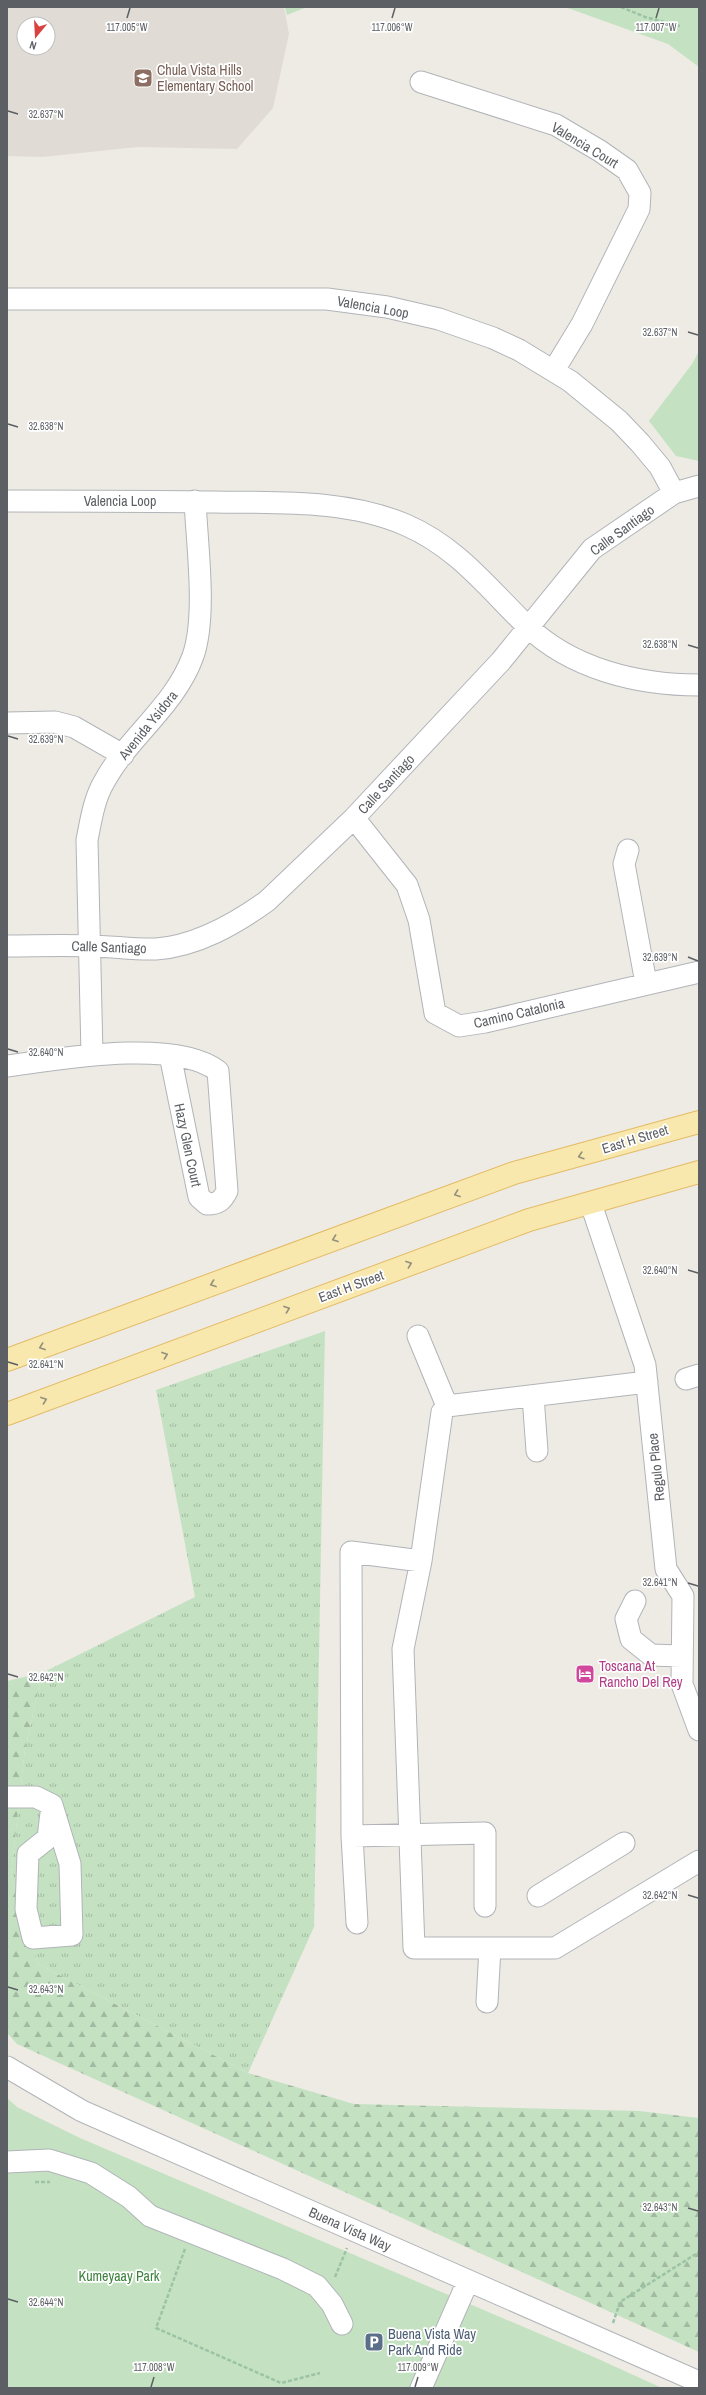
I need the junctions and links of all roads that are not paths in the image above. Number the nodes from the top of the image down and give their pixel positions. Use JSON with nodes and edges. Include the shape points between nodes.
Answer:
{"nodes":[{"id":1,"x":421,"y":82,"type":"dead end"},
{"id":2,"x":7,"y":299,"type":"edge"},
{"id":3,"x":554,"y":370,"type":"junction"},
{"id":4,"x":699,"y":486,"type":"edge"},
{"id":5,"x":674,"y":493,"type":"junction"},
{"id":6,"x":7,"y":501,"type":"edge"},
{"id":7,"x":195,"y":502,"type":"junction"},
{"id":8,"x":528,"y":627,"type":"junction"},
{"id":9,"x":699,"y":685,"type":"edge"},
{"id":10,"x":7,"y":723,"type":"edge"},
{"id":11,"x":123,"y":755,"type":"junction"},
{"id":12,"x":354,"y":818,"type":"junction"},
{"id":13,"x":628,"y":850,"type":"dead end"},
{"id":14,"x":7,"y":946,"type":"edge"},
{"id":15,"x":88,"y":946,"type":"junction"},
{"id":16,"x":699,"y":972,"type":"edge"},
{"id":17,"x":646,"y":984,"type":"junction"},
{"id":18,"x":92,"y":1054,"type":"junction"},
{"id":19,"x":170,"y":1055,"type":"junction"},
{"id":20,"x":7,"y":1066,"type":"edge"},
{"id":21,"x":699,"y":1122,"type":"edge"},
{"id":22,"x":699,"y":1172,"type":"edge"},
{"id":23,"x":591,"y":1204,"type":"junction"},
{"id":24,"x":418,"y":1336,"type":"dead end"},
{"id":25,"x":7,"y":1360,"type":"edge"},
{"id":26,"x":647,"y":1382,"type":"junction"},
{"id":27,"x":533,"y":1396,"type":"junction"},
{"id":28,"x":447,"y":1406,"type":"junction"},
{"id":29,"x":7,"y":1414,"type":"edge"},
{"id":30,"x":537,"y":1451,"type":"dead end"},
{"id":31,"x":421,"y":1561,"type":"junction"},
{"id":32,"x":691,"y":1597,"type":"edge"},
{"id":33,"x":635,"y":1601,"type":"dead end"},
{"id":34,"x":681,"y":1656,"type":"junction"},
{"id":35,"x":699,"y":1730,"type":"edge"},
{"id":36,"x":7,"y":1797,"type":"edge"},
{"id":37,"x":52,"y":1805,"type":"junction"},
{"id":38,"x":409,"y":1834,"type":"junction"},
{"id":39,"x":352,"y":1836,"type":"junction"},
{"id":40,"x":624,"y":1843,"type":"dead end"},
{"id":41,"x":699,"y":1861,"type":"edge"},
{"id":42,"x":538,"y":1896,"type":"dead end"},
{"id":43,"x":486,"y":1906,"type":"dead end"},
{"id":44,"x":357,"y":1923,"type":"dead end"},
{"id":45,"x":490,"y":1948,"type":"junction"},
{"id":46,"x":487,"y":2002,"type":"dead end"},
{"id":47,"x":7,"y":2067,"type":"edge"},
{"id":48,"x":7,"y":2162,"type":"edge"},
{"id":49,"x":468,"y":2281,"type":"junction"},
{"id":50,"x":342,"y":2324,"type":"dead end"},
{"id":51,"x":699,"y":2382,"type":"edge"},
{"id":52,"x":421,"y":2388,"type":"edge"}],
"edges":[{"from":1,"to":3,"type":"street","name":"Valencia Court","via":[[556,125],[627,170],[640,193],[639,209],[582,324]]},
{"from":2,"to":3,"type":"street","name":"Valencia Loop","via":[[321,298],[365,303],[439,319],[493,338]]},
{"from":3,"to":5,"type":"street","name":"Valencia Loop","via":[[595,400],[640,443],[660,467]]},
{"from":4,"to":5,"type":"street","name":"Calle Santiago"},
{"from":5,"to":8,"type":"street","name":"Calle Santiago","via":[[592,549]]},
{"from":6,"to":7,"type":"street","name":"Valencia Loop"},
{"from":7,"to":8,"type":"street","name":"Valencia Loop","via":[[305,504],[360,511],[397,521],[429,536],[466,563]]},
{"from":7,"to":11,"type":"street","name":"Avenida Ysidora","via":[[200,618],[193,655],[176,691]]},
{"from":8,"to":9,"type":"street","name":"Valencia Loop","via":[[555,648],[592,668],[660,685]]},
{"from":8,"to":12,"type":"street","name":"Calle Santiago","via":[[501,661]]},
{"from":10,"to":11,"type":"street","via":[[55,722],[74,727]]},
{"from":11,"to":15,"type":"street","name":"Avenida Ysidora","via":[[104,782],[93,811],[89,833]]},
{"from":12,"to":15,"type":"street","name":"Calle Santiago","via":[[267,901],[216,932],[156,949]]},
{"from":12,"to":17,"type":"street","name":"Camino Catalonia","via":[[407,885],[419,920],[435,1013],[459,1026]]},
{"from":13,"to":17,"type":"street","via":[[624,864]]},
{"from":14,"to":15,"type":"street","name":"Calle Santiago"},
{"from":15,"to":18,"type":"street","name":"Avenida Ysidora"},
{"from":16,"to":17,"type":"street","name":"Camino Catalonia"},
{"from":18,"to":19,"type":"street"},
{"from":18,"to":20,"type":"street"},
{"from":19,"to":19,"type":"street","name":"Hazy Glen Court","via":[[199,1197],[206,1204],[216,1204],[223,1200],[227,1192],[218,1071],[208,1064]]},
{"from":21,"to":25,"type":"main road","name":"East H Street","one_way":true,"via":[[514,1173]]},
{"from":22,"to":23,"type":"main road","name":"East H Street"},
{"from":23,"to":26,"type":"street","name":"Regulo Place","via":[[645,1364]]},
{"from":29,"to":23,"type":"main road","name":"East H Street","one_way":true,"via":[[529,1220]]},
{"from":24,"to":28,"type":"street"},
{"from":26,"to":27,"type":"street"},
{"from":26,"to":32,"type":"street","name":"Regulo Place","via":[[666,1569]]},
{"from":27,"to":28,"type":"street"},
{"from":27,"to":30,"type":"street"},
{"from":28,"to":31,"type":"street","via":[[442,1412]]},
{"from":31,"to":38,"type":"street","via":[[403,1649]]},
{"from":31,"to":39,"type":"street","via":[[351,1552]]},
{"from":32,"to":34,"type":"street","name":"Regulo Place"},
{"from":33,"to":34,"type":"street","via":[[626,1619],[631,1639],[651,1655]]},
{"from":34,"to":35,"type":"street","name":"Regulo Place","via":[[682,1684]]},
{"from":36,"to":37,"type":"street","via":[[36,1797]]},
{"from":37,"to":37,"type":"street","via":[[48,1838],[28,1854],[26,1908],[33,1938],[72,1935],[70,1864]]},
{"from":38,"to":39,"type":"street"},
{"from":38,"to":43,"type":"street","via":[[485,1833]]},
{"from":38,"to":45,"type":"street","via":[[414,1948]]},
{"from":39,"to":44,"type":"street"},
{"from":40,"to":42,"type":"street"},
{"from":41,"to":45,"type":"street","via":[[555,1948]]},
{"from":45,"to":46,"type":"street"},
{"from":47,"to":49,"type":"street","name":"Buena Vista Way","via":[[82,2112]]},
{"from":48,"to":50,"type":"street","via":[[49,2160],[91,2173],[130,2197],[150,2216],[283,2269],[317,2286],[332,2304]]},
{"from":49,"to":51,"type":"street","name":"Buena Vista Way"},
{"from":49,"to":52,"type":"street"}]}
